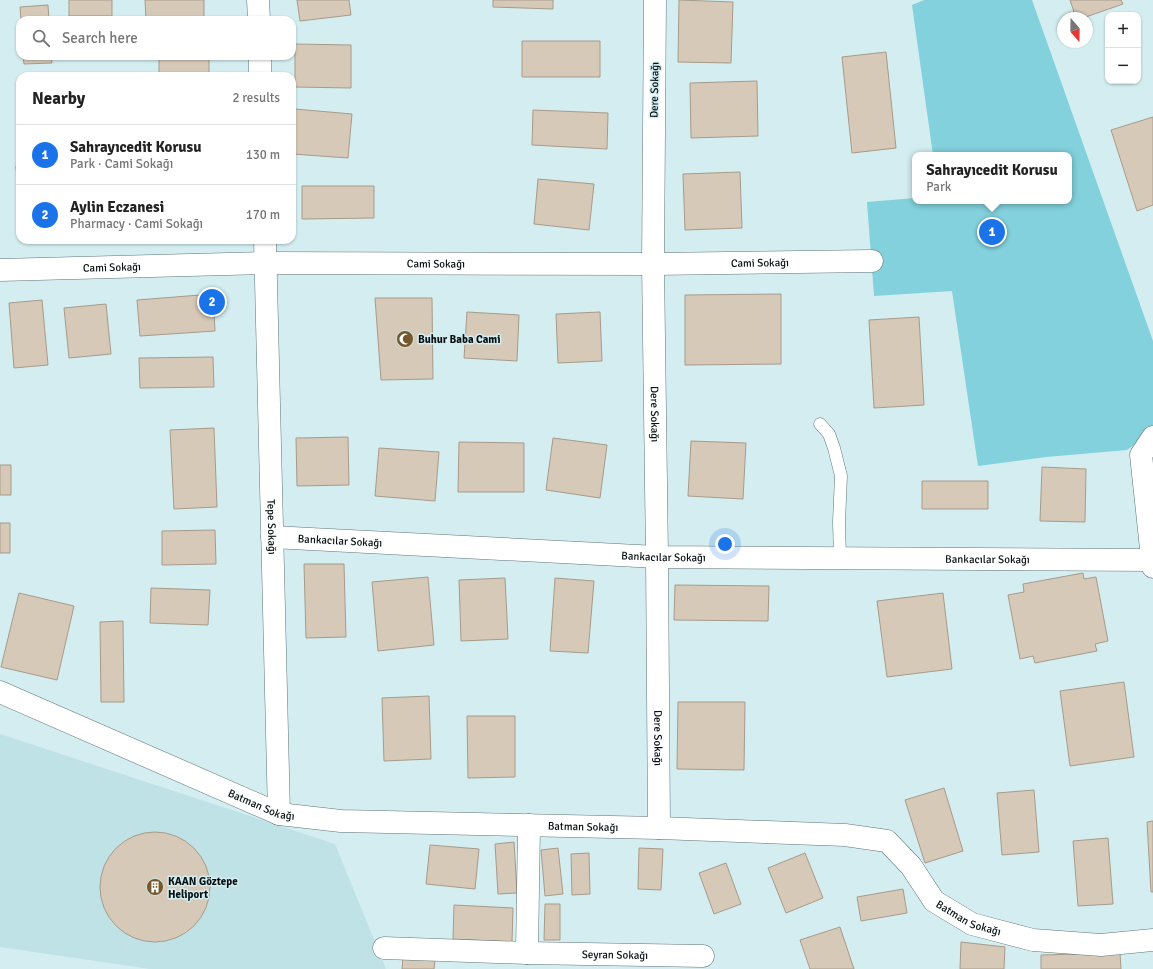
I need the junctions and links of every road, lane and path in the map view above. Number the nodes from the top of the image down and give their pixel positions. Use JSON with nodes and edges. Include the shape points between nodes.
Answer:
{"nodes":[{"id":1,"x":258,"y":0,"type":"edge"},
{"id":2,"x":656,"y":0,"type":"edge"},
{"id":3,"x":259,"y":16,"type":"edge"},
{"id":4,"x":260,"y":60,"type":"edge"},
{"id":5,"x":260,"y":72,"type":"edge"},
{"id":6,"x":265,"y":244,"type":"edge"},
{"id":7,"x":872,"y":261,"type":"dead end"},
{"id":8,"x":265,"y":263,"type":"junction"},
{"id":9,"x":652,"y":264,"type":"junction"},
{"id":10,"x":0,"y":270,"type":"edge"},
{"id":11,"x":820,"y":424,"type":"dead end"},
{"id":12,"x":1153,"y":437,"type":"edge"},
{"id":13,"x":272,"y":537,"type":"junction"},
{"id":14,"x":1152,"y":555,"type":"edge"},
{"id":15,"x":657,"y":556,"type":"junction"},
{"id":16,"x":840,"y":558,"type":"junction"},
{"id":17,"x":0,"y":692,"type":"edge"},
{"id":18,"x":279,"y":814,"type":"junction"},
{"id":19,"x":529,"y":826,"type":"junction"},
{"id":20,"x":659,"y":828,"type":"junction"},
{"id":21,"x":1153,"y":940,"type":"edge"},
{"id":22,"x":384,"y":948,"type":"dead end"},
{"id":23,"x":527,"y":953,"type":"junction"},
{"id":24,"x":703,"y":956,"type":"dead end"}],
"edges":[{"from":1,"to":3,"type":"street"},
{"from":2,"to":9,"type":"street","name":"Dere Sokağı"},
{"from":4,"to":5,"type":"street"},
{"from":6,"to":8,"type":"street","name":"Tepe Sokağı"},
{"from":7,"to":9,"type":"street","name":"Cami Sokağı"},
{"from":8,"to":9,"type":"street","name":"Cami Sokağı"},
{"from":8,"to":10,"type":"street","name":"Cami Sokağı"},
{"from":8,"to":13,"type":"street","name":"Tepe Sokağı"},
{"from":9,"to":15,"type":"street","name":"Dere Sokağı"},
{"from":11,"to":16,"type":"lane","via":[[829,434],[841,476]]},
{"from":12,"to":14,"type":"street","name":"Bankacılar Sokağı","via":[[1141,455]]},
{"from":13,"to":15,"type":"street","name":"Bankacılar Sokağı"},
{"from":13,"to":18,"type":"street","name":"Tepe Sokağı"},
{"from":14,"to":16,"type":"street","name":"Bankacılar Sokağı"},
{"from":15,"to":16,"type":"street","name":"Bankacılar Sokağı"},
{"from":15,"to":20,"type":"street","name":"Dere Sokağı"},
{"from":17,"to":18,"type":"street","name":"Batman Sokağı"},
{"from":18,"to":19,"type":"street","name":"Batman Sokağı","via":[[341,821]]},
{"from":19,"to":20,"type":"street","name":"Batman Sokağı"},
{"from":19,"to":23,"type":"street"},
{"from":20,"to":21,"type":"street","name":"Batman Sokağı","via":[[845,835],[887,841],[911,866],[934,901],[972,924],[1033,940],[1101,946]]},
{"from":22,"to":23,"type":"street","name":"Seyran Sokağı"},
{"from":23,"to":24,"type":"street","name":"Seyran Sokağı"}]}
